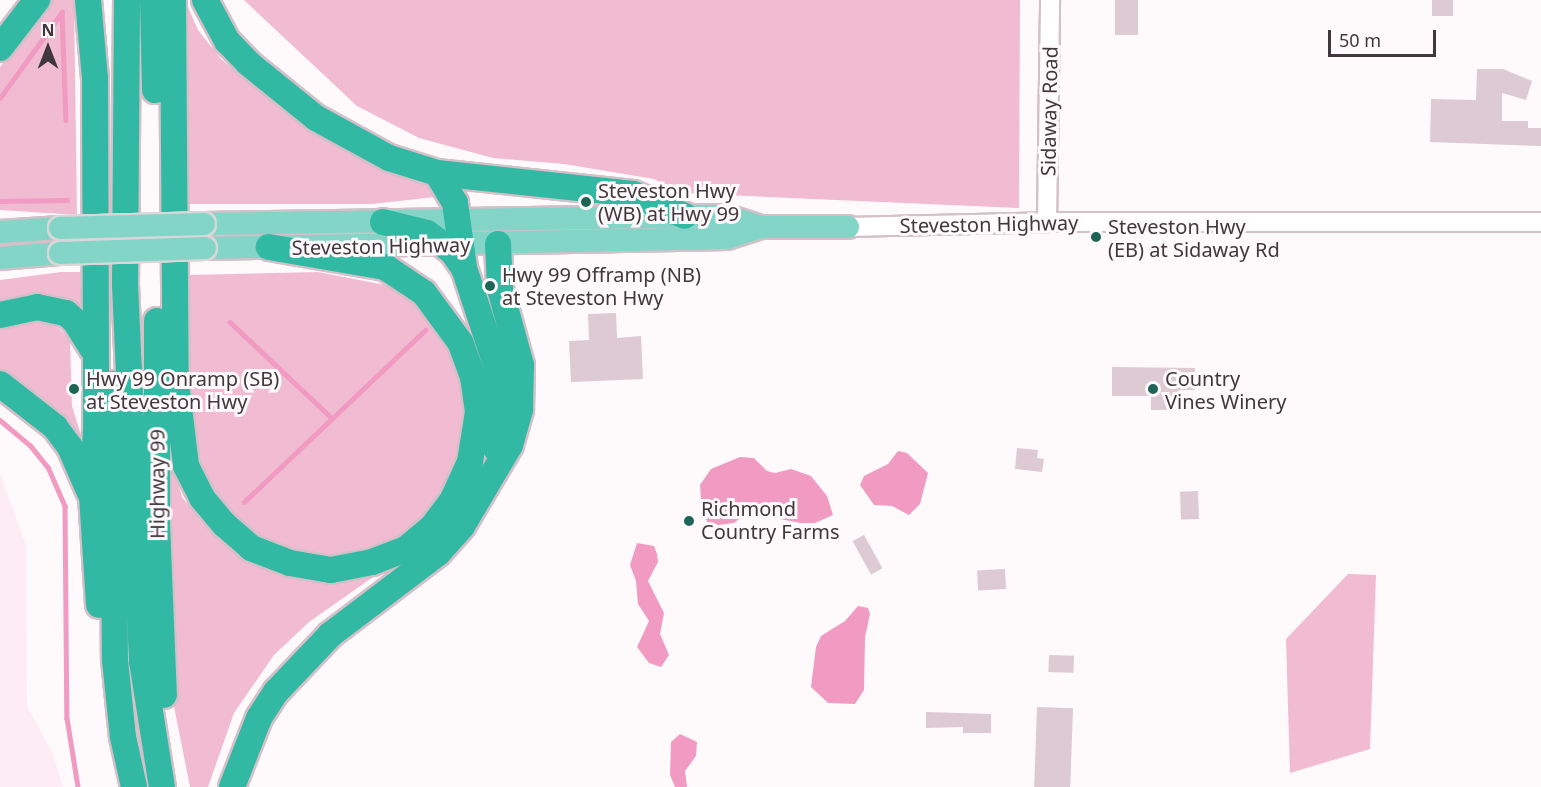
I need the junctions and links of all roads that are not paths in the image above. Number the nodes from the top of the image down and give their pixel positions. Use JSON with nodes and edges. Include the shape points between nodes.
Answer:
{"nodes":[{"id":1,"x":37,"y":0,"type":"edge"},
{"id":2,"x":88,"y":0,"type":"edge"},
{"id":3,"x":111,"y":0,"type":"edge"},
{"id":4,"x":128,"y":0,"type":"edge"},
{"id":5,"x":148,"y":0,"type":"edge"},
{"id":6,"x":153,"y":0,"type":"edge"},
{"id":7,"x":172,"y":0,"type":"edge"},
{"id":8,"x":205,"y":0,"type":"edge"},
{"id":9,"x":1050,"y":0,"type":"edge"},
{"id":10,"x":0,"y":48,"type":"edge"},
{"id":11,"x":437,"y":173,"type":"junction"},
{"id":12,"x":685,"y":216,"type":"junction"},
{"id":13,"x":383,"y":222,"type":"joint"},
{"id":14,"x":1047,"y":222,"type":"junction"},
{"id":15,"x":1541,"y":222,"type":"edge"},
{"id":16,"x":760,"y":226,"type":"junction"},
{"id":17,"x":848,"y":227,"type":"joint"},
{"id":18,"x":0,"y":232,"type":"edge"},
{"id":19,"x":457,"y":244,"type":"junction"},
{"id":20,"x":498,"y":244,"type":"junction"},
{"id":21,"x":269,"y":247,"type":"junction"},
{"id":22,"x":0,"y":258,"type":"edge"},
{"id":23,"x":0,"y":315,"type":"edge"},
{"id":24,"x":93,"y":351,"type":"junction"},
{"id":25,"x":0,"y":384,"type":"edge"},
{"id":26,"x":489,"y":479,"type":"junction"},
{"id":27,"x":135,"y":492,"type":"junction"},
{"id":28,"x":92,"y":496,"type":"junction"},
{"id":29,"x":115,"y":629,"type":"junction"},
{"id":30,"x":134,"y":787,"type":"edge"},
{"id":31,"x":162,"y":787,"type":"edge"},
{"id":32,"x":179,"y":787,"type":"edge"},
{"id":33,"x":232,"y":787,"type":"edge"}],
"edges":[{"from":1,"to":10,"type":"highway"},
{"from":2,"to":24,"type":"highway","via":[[95,78]]},
{"from":3,"to":29,"type":"highway"},
{"from":4,"to":27,"type":"highway","via":[[125,285]]},
{"from":5,"to":27,"type":"highway","via":[[144,20],[142,302]]},
{"from":6,"to":32,"type":"highway","name":"Highway 99","via":[[160,670]]},
{"from":7,"to":21,"type":"highway","via":[[176,383],[186,466],[202,498],[225,525],[251,548],[290,563],[331,570],[372,562],[406,549],[433,526],[453,499],[470,462],[478,412],[473,377],[460,342],[424,293],[385,267]]},
{"from":8,"to":11,"type":"highway","via":[[227,41],[292,101],[389,158]]},
{"from":9,"to":14,"type":"street","name":"Sidaway Road"},
{"from":11,"to":12,"type":"highway","via":[[617,191]]},
{"from":11,"to":19,"type":"highway","via":[[452,197]]},
{"from":12,"to":16,"type":"main road","name":"Steveston Highway","via":[[728,216]]},
{"from":12,"to":19,"type":"main road","name":"Steveston Highway"},
{"from":13,"to":18,"type":"main road","name":"Steveston Highway","bridge":true},
{"from":13,"to":19,"type":"highway"},
{"from":14,"to":15,"type":"street","name":"Steveston Highway"},
{"from":14,"to":17,"type":"street","name":"Steveston Highway"},
{"from":16,"to":17,"type":"main road","name":"Steveston Highway"},
{"from":16,"to":20,"type":"main road","name":"Steveston Highway","via":[[727,238]]},
{"from":19,"to":20,"type":"main road","name":"Steveston Highway"},
{"from":19,"to":21,"type":"main road","name":"Steveston Highway"},
{"from":19,"to":26,"type":"highway","via":[[497,368],[498,442]]},
{"from":20,"to":26,"type":"highway","via":[[500,288],[521,365],[520,409],[510,445]]},
{"from":21,"to":22,"type":"main road","name":"Steveston Highway","bridge":true},
{"from":23,"to":24,"type":"highway","via":[[37,307],[66,313]]},
{"from":24,"to":28,"type":"highway","via":[[96,430]]},
{"from":25,"to":28,"type":"highway","via":[[55,427],[70,447]]},
{"from":26,"to":33,"type":"highway","via":[[462,526],[438,553],[330,635],[283,683],[259,718]]},
{"from":27,"to":31,"type":"highway","via":[[142,661]]},
{"from":28,"to":29,"type":"highway","via":[[99,611]]},
{"from":29,"to":30,"type":"highway","via":[[123,737]]}]}
